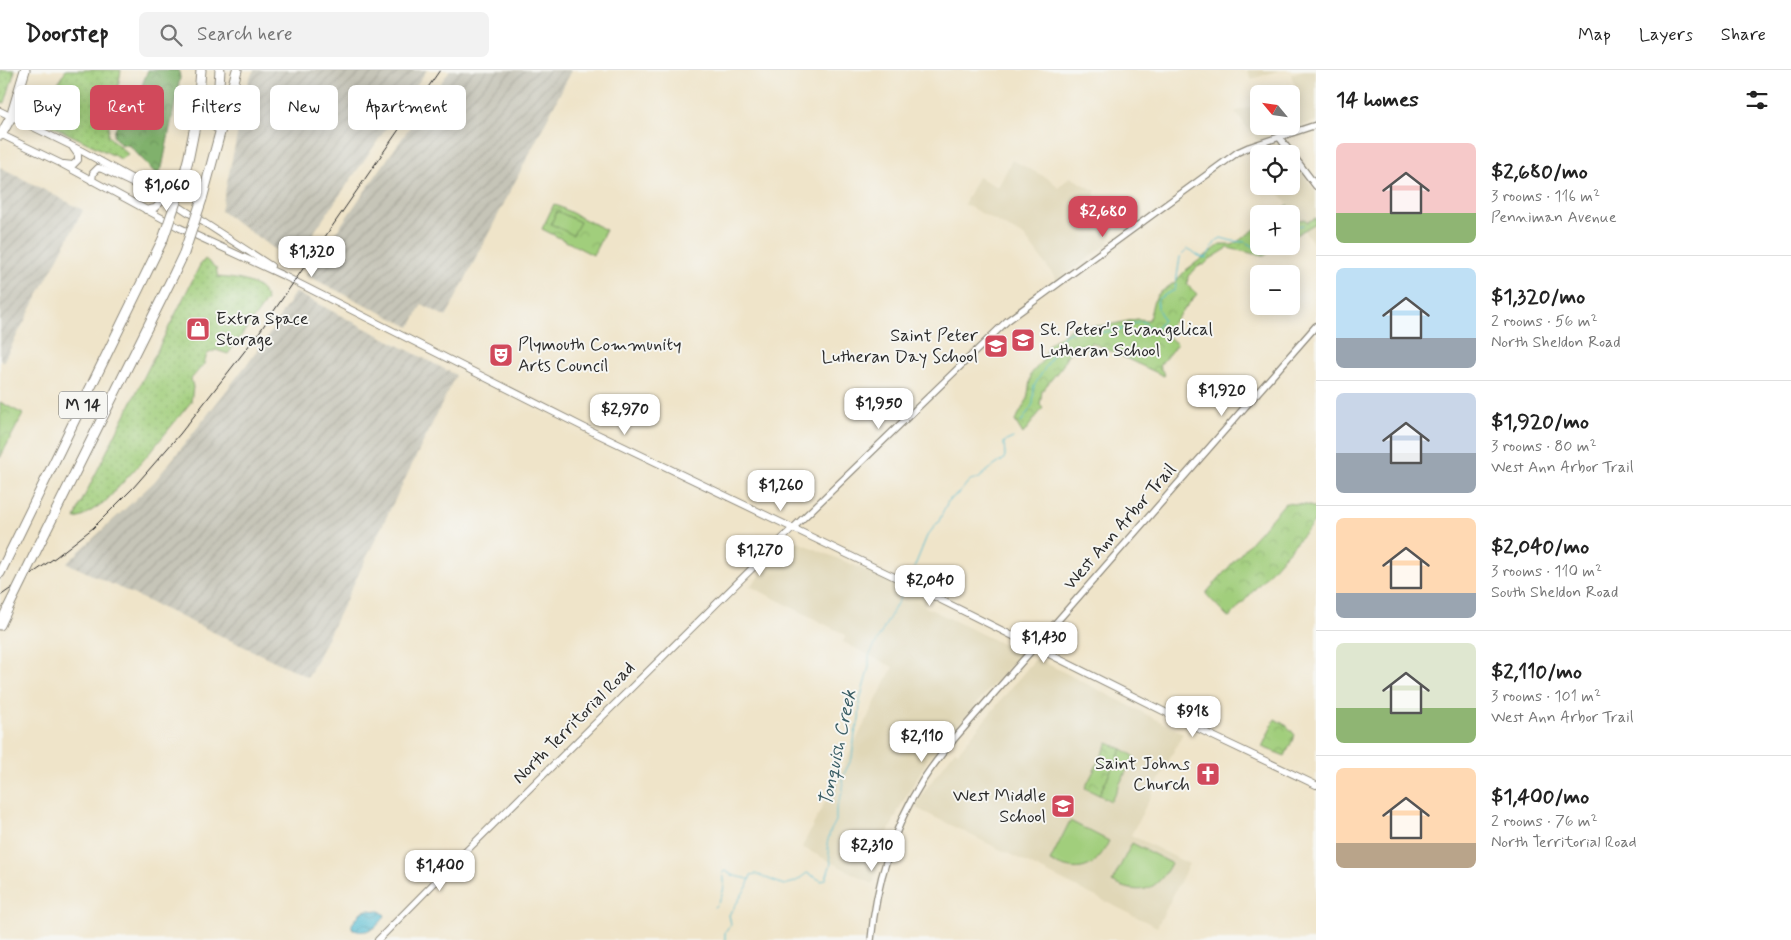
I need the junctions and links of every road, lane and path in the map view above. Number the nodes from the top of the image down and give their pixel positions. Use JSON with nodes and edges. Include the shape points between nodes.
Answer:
{"nodes":[{"id":1,"x":25,"y":70,"type":"edge"},
{"id":2,"x":201,"y":70,"type":"edge"},
{"id":3,"x":220,"y":70,"type":"edge"},
{"id":4,"x":237,"y":70,"type":"edge"},
{"id":5,"x":0,"y":111,"type":"edge"},
{"id":6,"x":11,"y":117,"type":"junction"},
{"id":7,"x":1316,"y":125,"type":"edge"},
{"id":8,"x":1,"y":135,"type":"edge"},
{"id":9,"x":1279,"y":137,"type":"junction"},
{"id":10,"x":69,"y":144,"type":"junction"},
{"id":11,"x":60,"y":163,"type":"junction"},
{"id":12,"x":210,"y":167,"type":"junction"},
{"id":13,"x":92,"y":181,"type":"junction"},
{"id":14,"x":1316,"y":186,"type":"edge"},
{"id":15,"x":148,"y":187,"type":"junction"},
{"id":16,"x":160,"y":194,"type":"junction"},
{"id":17,"x":146,"y":210,"type":"junction"},
{"id":18,"x":284,"y":276,"type":"junction"},
{"id":19,"x":1316,"y":326,"type":"edge"},
{"id":20,"x":792,"y":529,"type":"junction"},
{"id":21,"x":1,"y":572,"type":"edge"},
{"id":22,"x":0,"y":625,"type":"edge"},
{"id":23,"x":1034,"y":647,"type":"junction"},
{"id":24,"x":1316,"y":785,"type":"edge"},
{"id":25,"x":378,"y":940,"type":"edge"},
{"id":26,"x":871,"y":940,"type":"edge"}],
"edges":[{"from":1,"to":6,"type":"highway"},
{"from":2,"to":21,"type":"highway","number":"M 14","bridge":true,"via":[[194,139],[182,188],[163,239]]},
{"from":3,"to":12,"type":"highway","number":"M 14"},
{"from":4,"to":12,"type":"highway"},
{"from":5,"to":6,"type":"main road"},
{"from":6,"to":8,"type":"highway"},
{"from":6,"to":10,"type":"main road"},
{"from":7,"to":9,"type":"street"},
{"from":8,"to":11,"type":"main road"},
{"from":9,"to":14,"type":"street"},
{"from":9,"to":20,"type":"street","via":[[1238,152],[1007,321]]},
{"from":10,"to":11,"type":"main road","via":[[77,152],[78,160],[70,165]]},
{"from":10,"to":15,"type":"main road"},
{"from":11,"to":13,"type":"main road"},
{"from":12,"to":22,"type":"highway","number":"M 14","bridge":true,"via":[[184,253]]},
{"from":13,"to":15,"type":"main road","via":[[98,168],[138,186]]},
{"from":13,"to":17,"type":"main road"},
{"from":15,"to":16,"type":"main road"},
{"from":16,"to":17,"type":"main road","via":[[158,206]]},
{"from":16,"to":18,"type":"main road"},
{"from":17,"to":18,"type":"main road"},
{"from":18,"to":20,"type":"main road"},
{"from":19,"to":23,"type":"street","name":"West Ann Arbor Trail"},
{"from":20,"to":23,"type":"main road"},
{"from":20,"to":25,"type":"main road","name":"North Territorial Road"},
{"from":23,"to":24,"type":"main road"},
{"from":23,"to":26,"type":"street","name":"West Ann Arbor Trail","via":[[945,749],[911,800],[885,864]]}]}
